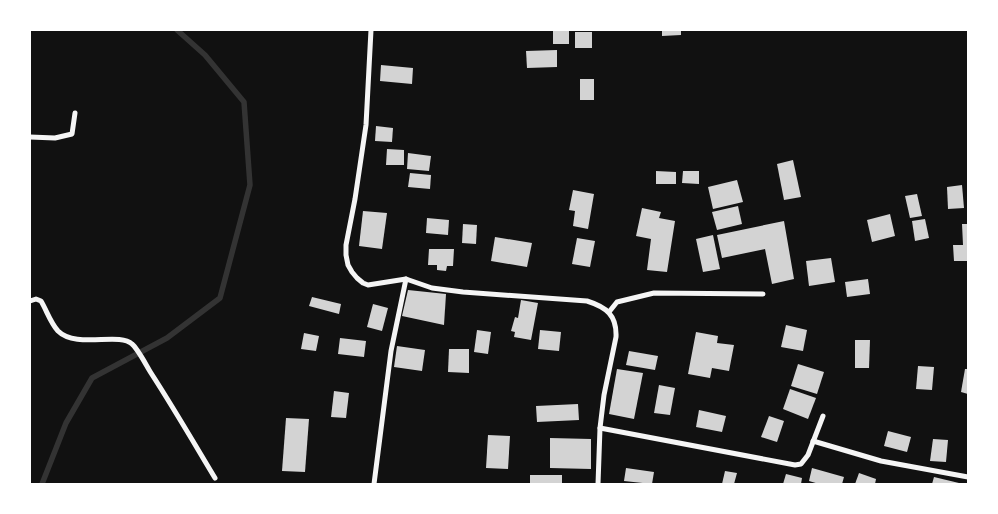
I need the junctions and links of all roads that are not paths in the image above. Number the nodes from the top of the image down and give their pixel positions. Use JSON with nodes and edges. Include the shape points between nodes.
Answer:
{"nodes":[{"id":1,"x":371,"y":30,"type":"edge"},
{"id":2,"x":75,"y":113,"type":"dead end"},
{"id":3,"x":30,"y":137,"type":"edge"},
{"id":4,"x":406,"y":279,"type":"junction"},
{"id":5,"x":763,"y":294,"type":"dead end"},
{"id":6,"x":30,"y":301,"type":"edge"},
{"id":7,"x":609,"y":312,"type":"junction"},
{"id":8,"x":823,"y":416,"type":"dead end"},
{"id":9,"x":600,"y":428,"type":"junction"},
{"id":10,"x":813,"y":441,"type":"junction"},
{"id":11,"x":968,"y":477,"type":"edge"},
{"id":12,"x":215,"y":478,"type":"dead end"},
{"id":13,"x":374,"y":484,"type":"edge"},
{"id":14,"x":598,"y":484,"type":"edge"}],
"edges":[{"from":1,"to":4,"type":"street","via":[[366,125],[346,255],[352,272],[363,283]]},
{"from":2,"to":3,"type":"street","via":[[72,134],[55,138]]},
{"from":4,"to":7,"type":"street","via":[[432,288],[463,292],[587,301]]},
{"from":4,"to":13,"type":"street","via":[[390,351]]},
{"from":5,"to":7,"type":"street","via":[[654,293],[617,302]]},
{"from":6,"to":12,"type":"street","via":[[41,301],[54,326],[67,336],[84,340],[123,340],[133,344]]},
{"from":7,"to":9,"type":"street","via":[[616,337]]},
{"from":8,"to":10,"type":"street"},
{"from":9,"to":10,"type":"street","via":[[795,465],[808,456]]},
{"from":9,"to":14,"type":"street"},
{"from":10,"to":11,"type":"street","via":[[881,461]]}]}
